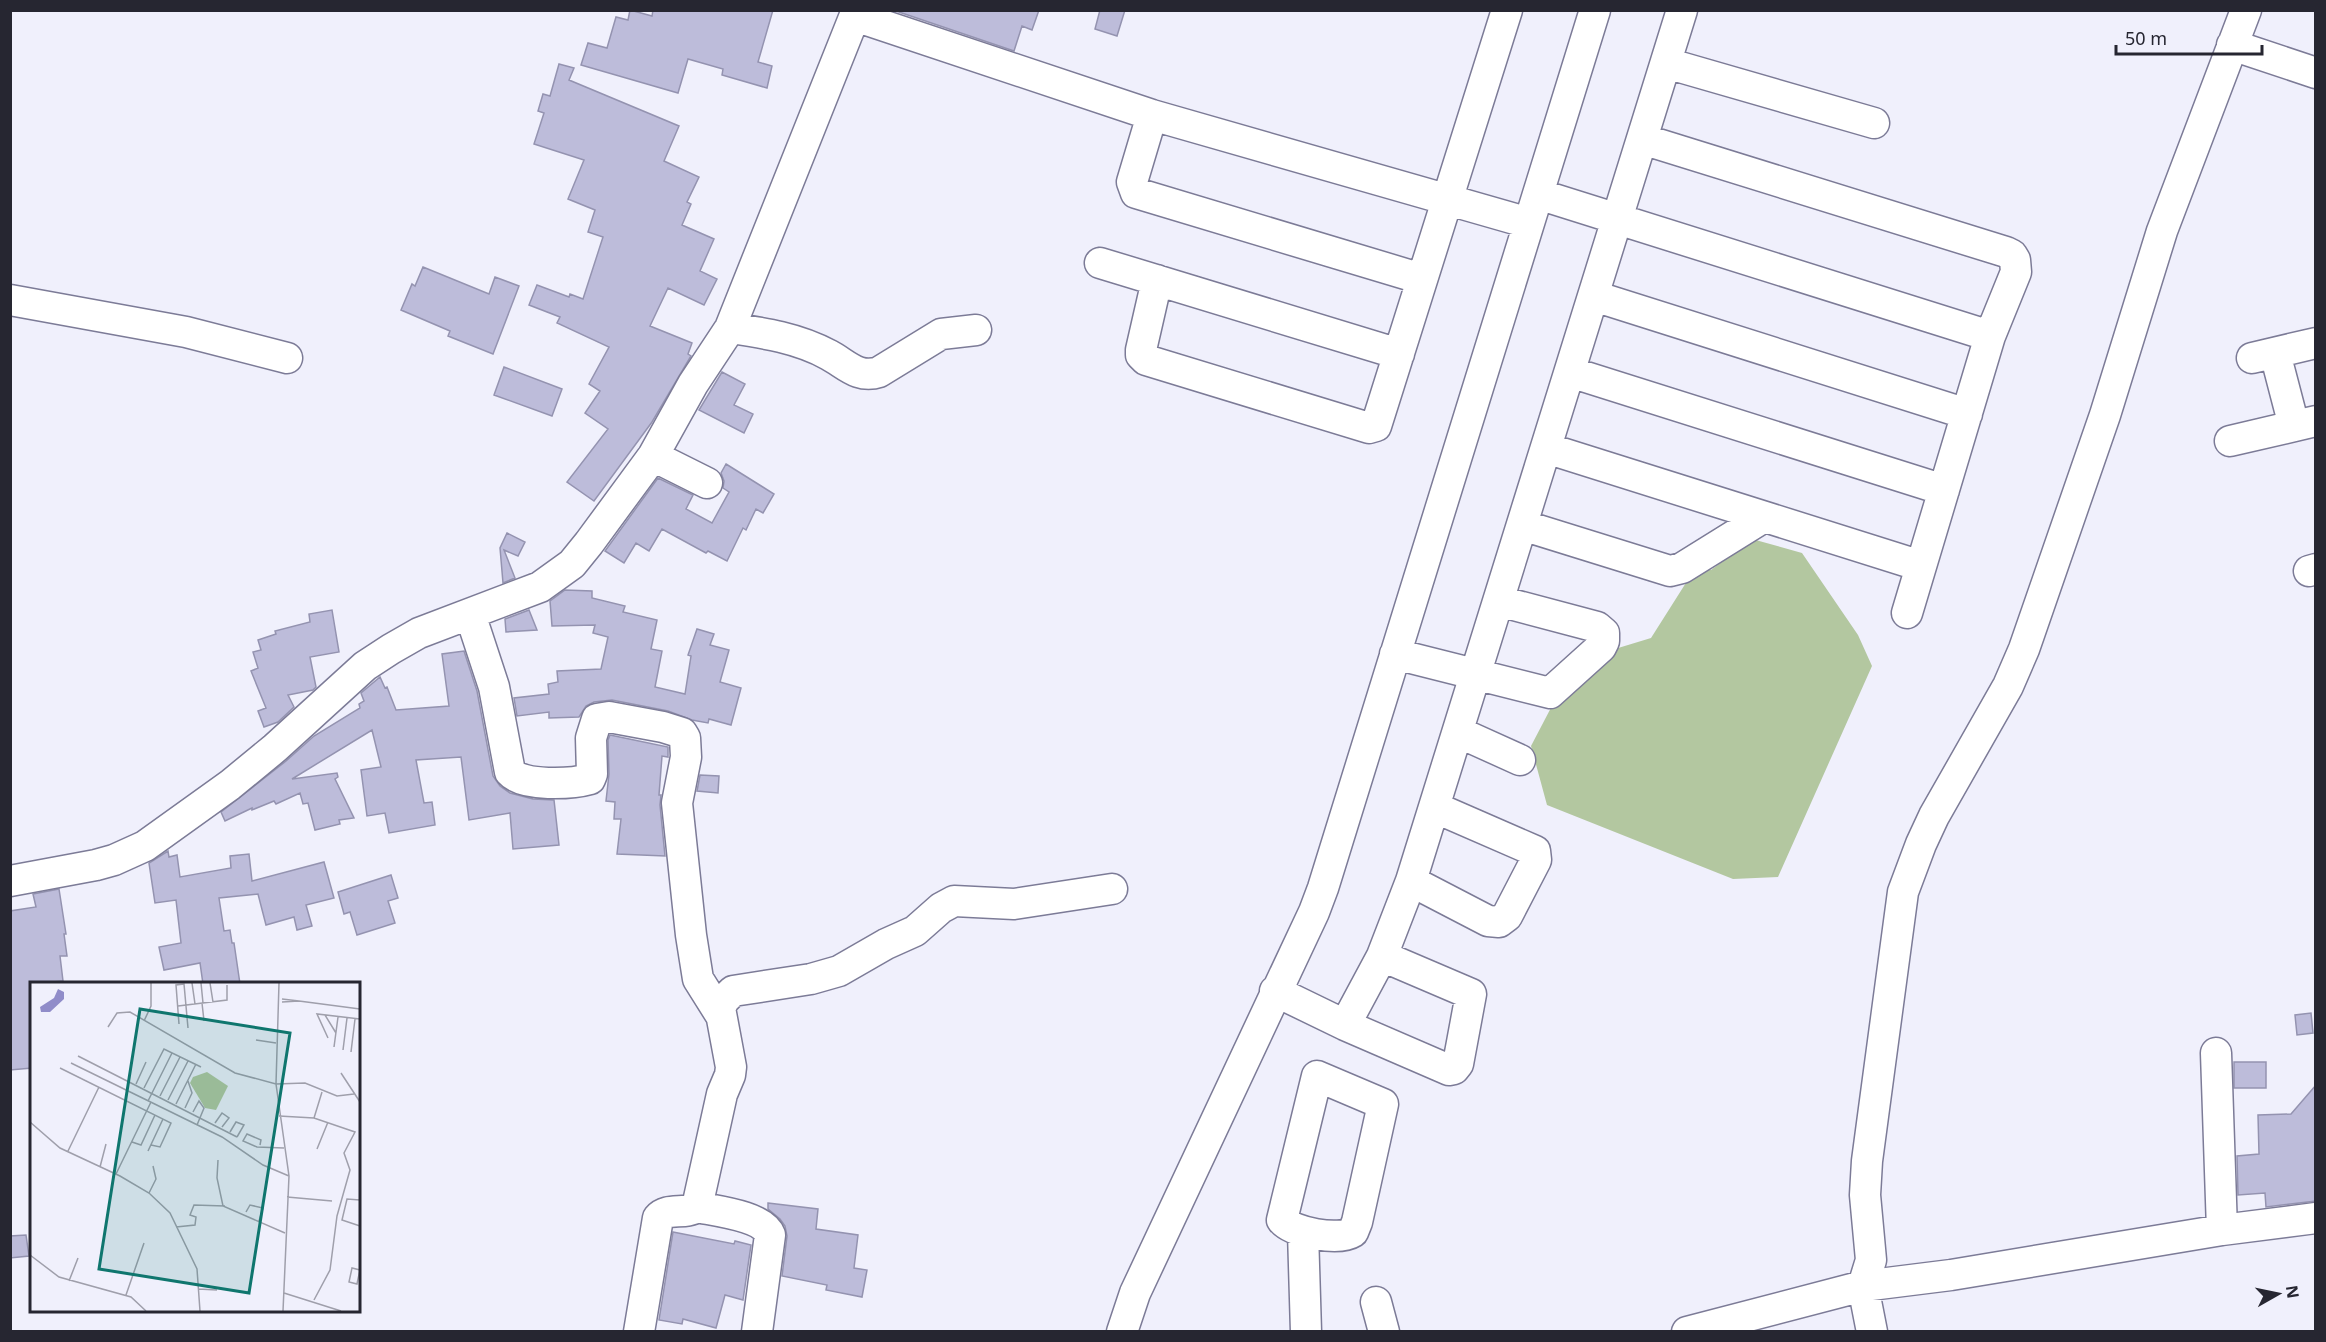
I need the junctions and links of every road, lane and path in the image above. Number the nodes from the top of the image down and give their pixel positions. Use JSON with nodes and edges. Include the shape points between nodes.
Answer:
{"nodes":[{"id":1,"x":1507,"y":10,"type":"edge"},
{"id":2,"x":1595,"y":10,"type":"edge"},
{"id":3,"x":1682,"y":10,"type":"edge"},
{"id":4,"x":2246,"y":10,"type":"edge"},
{"id":5,"x":856,"y":13,"type":"edge"},
{"id":6,"x":2232,"y":45,"type":"junction"},
{"id":7,"x":1666,"y":63,"type":"junction"},
{"id":8,"x":2316,"y":73,"type":"edge"},
{"id":9,"x":1152,"y":115,"type":"junction"},
{"id":10,"x":1874,"y":123,"type":"dead end"},
{"id":11,"x":1642,"y":139,"type":"junction"},
{"id":12,"x":1538,"y":194,"type":"junction"},
{"id":13,"x":1448,"y":200,"type":"junction"},
{"id":14,"x":1618,"y":219,"type":"junction"},
{"id":15,"x":1529,"y":224,"type":"junction"},
{"id":16,"x":1100,"y":263,"type":"dead end"},
{"id":17,"x":1422,"y":279,"type":"junction"},
{"id":18,"x":1157,"y":280,"type":"junction"},
{"id":19,"x":1594,"y":296,"type":"junction"},
{"id":20,"x":10,"y":300,"type":"edge"},
{"id":21,"x":730,"y":328,"type":"junction"},
{"id":22,"x":976,"y":330,"type":"dead end"},
{"id":23,"x":1990,"y":336,"type":"junction"},
{"id":24,"x":2316,"y":343,"type":"edge"},
{"id":25,"x":1399,"y":354,"type":"junction"},
{"id":26,"x":287,"y":358,"type":"dead end"},
{"id":27,"x":1570,"y":372,"type":"junction"},
{"id":28,"x":1967,"y":414,"type":"junction"},
{"id":29,"x":2305,"y":423,"type":"edge"},
{"id":30,"x":2230,"y":441,"type":"dead end"},
{"id":31,"x":1546,"y":448,"type":"junction"},
{"id":32,"x":653,"y":456,"type":"junction"},
{"id":33,"x":707,"y":483,"type":"dead end"},
{"id":34,"x":1944,"y":490,"type":"junction"},
{"id":35,"x":1764,"y":517,"type":"junction"},
{"id":36,"x":1522,"y":525,"type":"junction"},
{"id":37,"x":1921,"y":566,"type":"junction"},
{"id":38,"x":1499,"y":601,"type":"junction"},
{"id":39,"x":1907,"y":613,"type":"dead end"},
{"id":40,"x":470,"y":614,"type":"junction"},
{"id":41,"x":1395,"y":654,"type":"junction"},
{"id":42,"x":1476,"y":675,"type":"junction"},
{"id":43,"x":1458,"y":732,"type":"junction"},
{"id":44,"x":1520,"y":760,"type":"dead end"},
{"id":45,"x":1434,"y":807,"type":"junction"},
{"id":46,"x":1412,"y":880,"type":"junction"},
{"id":47,"x":10,"y":881,"type":"edge"},
{"id":48,"x":1112,"y":889,"type":"dead end"},
{"id":49,"x":1382,"y":956,"type":"junction"},
{"id":50,"x":1275,"y":991,"type":"junction"},
{"id":51,"x":720,"y":1014,"type":"junction"},
{"id":52,"x":1346,"y":1025,"type":"junction"},
{"id":53,"x":2216,"y":1053,"type":"dead end"},
{"id":54,"x":697,"y":1207,"type":"junction"},
{"id":55,"x":2316,"y":1218,"type":"edge"},
{"id":56,"x":2222,"y":1230,"type":"junction"},
{"id":57,"x":1303,"y":1232,"type":"junction"},
{"id":58,"x":1863,"y":1286,"type":"junction"},
{"id":59,"x":1376,"y":1302,"type":"dead end"},
{"id":60,"x":639,"y":1332,"type":"edge"},
{"id":61,"x":757,"y":1332,"type":"edge"},
{"id":62,"x":1122,"y":1332,"type":"edge"},
{"id":63,"x":1306,"y":1332,"type":"edge"},
{"id":64,"x":1384,"y":1332,"type":"edge"},
{"id":65,"x":1687,"y":1332,"type":"edge"},
{"id":66,"x":1872,"y":1332,"type":"edge"}],
"edges":[{"from":1,"to":13,"type":"street"},
{"from":2,"to":12,"type":"street"},
{"from":3,"to":7,"type":"street"},
{"from":4,"to":6,"type":"street"},
{"from":5,"to":9,"type":"street"},
{"from":5,"to":21,"type":"street"},
{"from":6,"to":8,"type":"street"},
{"from":6,"to":58,"type":"street","via":[[2162,231],[2105,415],[2024,649],[2008,686],[1934,816],[1903,892],[1867,1161],[1865,1195],[1871,1260]]},
{"from":7,"to":10,"type":"street"},
{"from":7,"to":11,"type":"street"},
{"from":9,"to":13,"type":"street"},
{"from":9,"to":17,"type":"street","via":[[1132,182],[1136,193]]},
{"from":11,"to":14,"type":"street"},
{"from":11,"to":23,"type":"street","via":[[2012,255],[2016,272]]},
{"from":12,"to":14,"type":"street"},
{"from":12,"to":15,"type":"street"},
{"from":13,"to":15,"type":"street"},
{"from":13,"to":17,"type":"street"},
{"from":14,"to":19,"type":"street"},
{"from":14,"to":23,"type":"street"},
{"from":15,"to":41,"type":"street"},
{"from":16,"to":18,"type":"street"},
{"from":17,"to":25,"type":"street"},
{"from":18,"to":25,"type":"street"},
{"from":18,"to":25,"type":"street","via":[[1141,350],[1146,360],[1371,428],[1377,424]]},
{"from":19,"to":27,"type":"street"},
{"from":19,"to":28,"type":"street"},
{"from":20,"to":26,"type":"street","via":[[186,332]]},
{"from":21,"to":22,"type":"street","via":[[789,338],[868,375],[941,334]]},
{"from":21,"to":32,"type":"street"},
{"from":23,"to":28,"type":"street"},
{"from":24,"to":29,"type":"street","via":[[2263,356]]},
{"from":27,"to":31,"type":"street"},
{"from":27,"to":34,"type":"street"},
{"from":28,"to":34,"type":"street"},
{"from":29,"to":30,"type":"street"},
{"from":31,"to":35,"type":"street"},
{"from":31,"to":36,"type":"street"},
{"from":32,"to":33,"type":"street"},
{"from":32,"to":40,"type":"street","via":[[572,564],[540,587]]},
{"from":34,"to":37,"type":"street"},
{"from":35,"to":36,"type":"street","via":[[1682,568],[1670,571]]},
{"from":35,"to":37,"type":"street"},
{"from":36,"to":38,"type":"street"},
{"from":37,"to":39,"type":"street"},
{"from":38,"to":42,"type":"street"},
{"from":38,"to":42,"type":"street","via":[[1597,627],[1604,633],[1604,641],[1550,693]]},
{"from":40,"to":47,"type":"street","via":[[419,633],[365,666],[230,785],[145,846],[96,865]]},
{"from":40,"to":51,"type":"street","via":[[494,687],[513,776],[544,782],[577,783],[590,779],[591,738],[597,719],[609,717],[682,733],[686,757],[677,803],[691,935],[698,979]]},
{"from":41,"to":42,"type":"street"},
{"from":41,"to":50,"type":"street","via":[[1323,888]]},
{"from":42,"to":43,"type":"street"},
{"from":43,"to":44,"type":"street"},
{"from":43,"to":45,"type":"street"},
{"from":45,"to":46,"type":"street"},
{"from":45,"to":46,"type":"street","via":[[1535,851],[1536,860],[1507,916],[1499,922],[1488,921]]},
{"from":46,"to":49,"type":"street"},
{"from":48,"to":51,"type":"street","via":[[1014,904],[954,901],[915,931],[839,971],[734,991],[721,1004]]},
{"from":49,"to":52,"type":"street"},
{"from":49,"to":52,"type":"street","via":[[1471,994],[1458,1064],[1449,1070]]},
{"from":50,"to":52,"type":"street"},
{"from":50,"to":62,"type":"street","via":[[1136,1293]]},
{"from":51,"to":54,"type":"street","via":[[730,1076],[722,1094]]},
{"from":53,"to":56,"type":"street"},
{"from":54,"to":60,"type":"street","via":[[664,1213],[658,1218]]},
{"from":54,"to":61,"type":"street","via":[[757,1222],[770,1235]]},
{"from":55,"to":56,"type":"street"},
{"from":56,"to":58,"type":"street"},
{"from":57,"to":57,"type":"street","via":[[1342,1236],[1353,1232],[1383,1104],[1317,1076],[1282,1215],[1286,1224]]},
{"from":57,"to":63,"type":"street"},
{"from":58,"to":65,"type":"street"},
{"from":58,"to":66,"type":"street"},
{"from":59,"to":64,"type":"street"}]}
